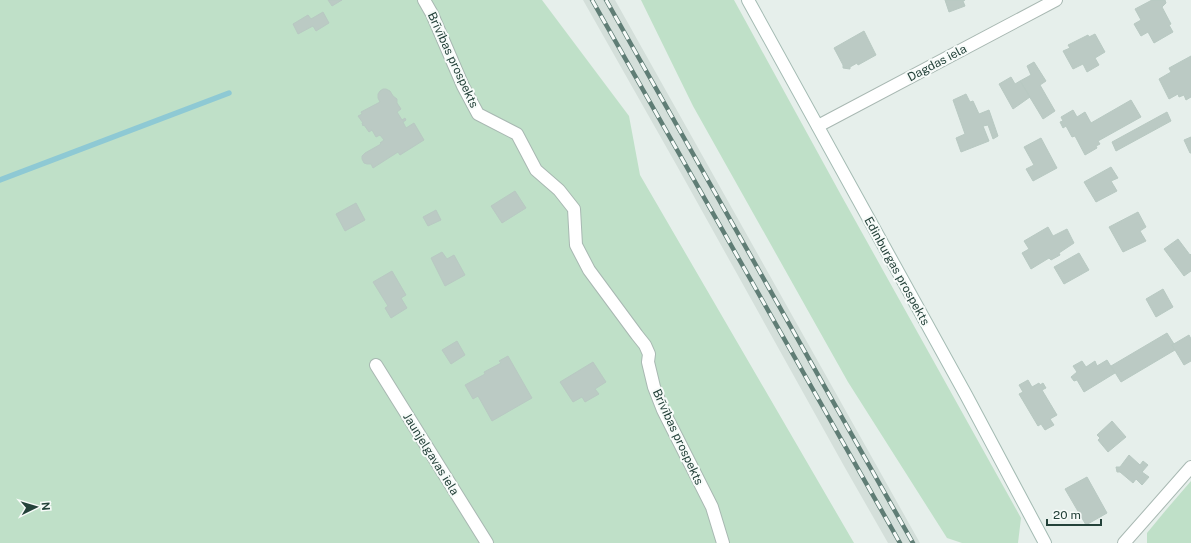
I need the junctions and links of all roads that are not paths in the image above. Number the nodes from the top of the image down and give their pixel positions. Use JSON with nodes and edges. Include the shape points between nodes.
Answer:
{"nodes":[{"id":1,"x":424,"y":0,"type":"edge"},
{"id":2,"x":748,"y":0,"type":"edge"},
{"id":3,"x":1056,"y":0,"type":"edge"},
{"id":4,"x":818,"y":126,"type":"junction"},
{"id":5,"x":376,"y":365,"type":"dead end"},
{"id":6,"x":1191,"y":467,"type":"edge"},
{"id":7,"x":487,"y":543,"type":"edge"},
{"id":8,"x":723,"y":543,"type":"edge"},
{"id":9,"x":1046,"y":543,"type":"edge"},
{"id":10,"x":1124,"y":543,"type":"edge"}],
"edges":[{"from":1,"to":8,"type":"street","name":"Brīvības prospekts","via":[[478,114],[517,134],[536,170],[559,190],[574,209],[576,245],[589,270],[645,345],[649,354],[648,362],[654,387],[663,410],[712,507]]},
{"from":2,"to":4,"type":"street","name":"Edinburgas prospekts"},
{"from":3,"to":4,"type":"street","name":"Dagdas iela"},
{"from":4,"to":9,"type":"street","name":"Edinburgas prospekts"},
{"from":5,"to":7,"type":"street","name":"Jaunjelgavas iela"},
{"from":6,"to":10,"type":"street"}]}
